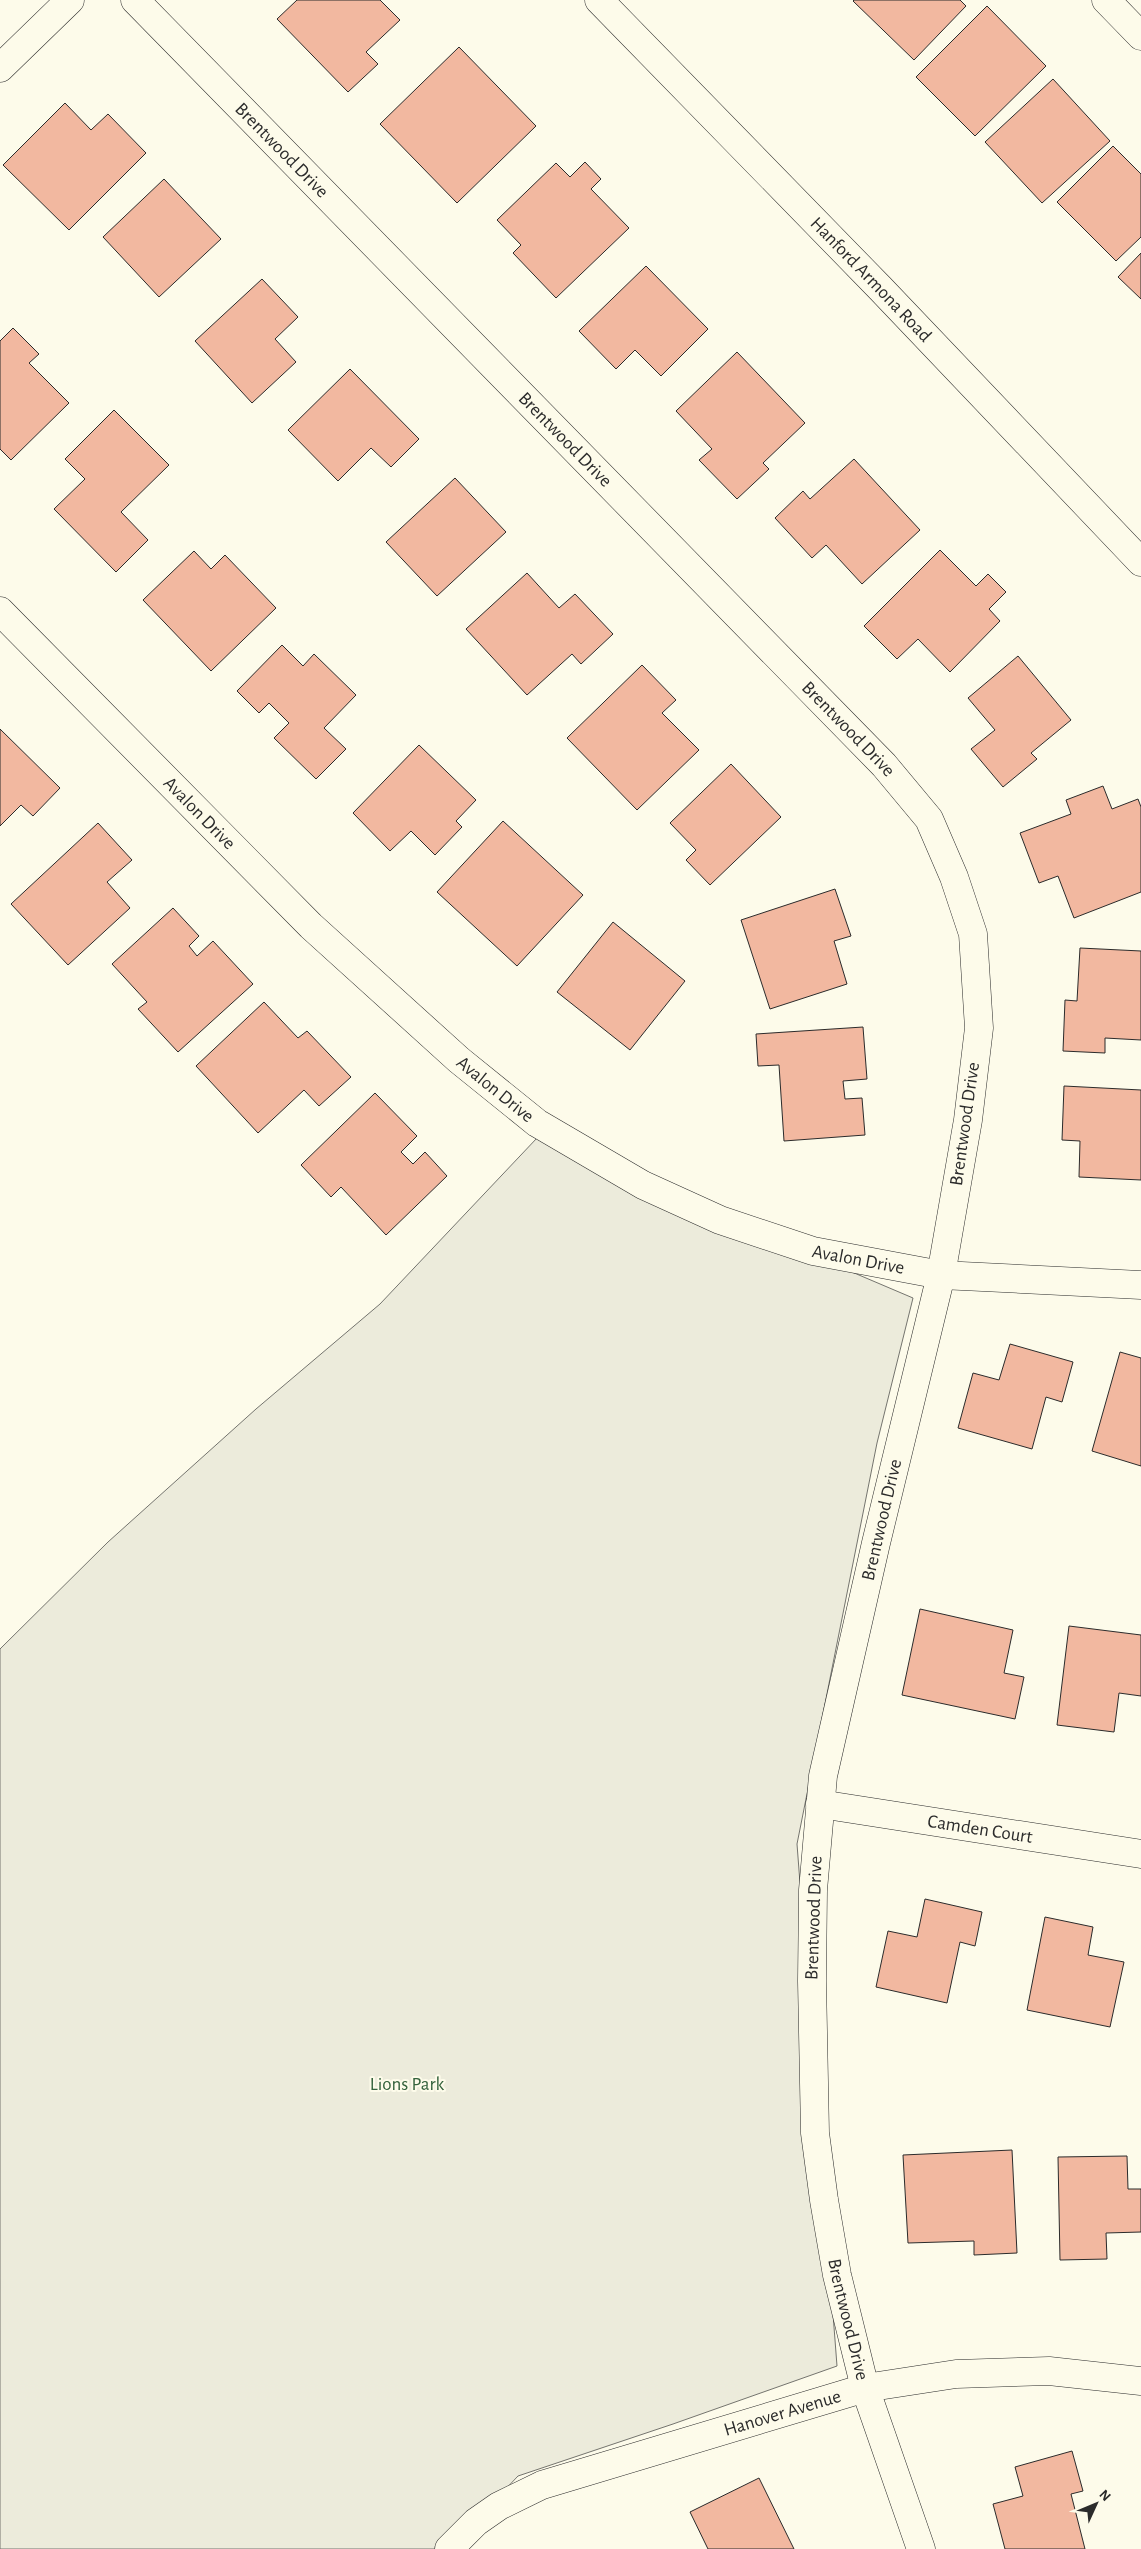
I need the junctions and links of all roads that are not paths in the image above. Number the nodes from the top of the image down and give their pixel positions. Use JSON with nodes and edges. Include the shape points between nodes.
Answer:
{"nodes":[{"id":1,"x":70,"y":0,"type":"edge"},
{"id":2,"x":134,"y":0,"type":"edge"},
{"id":3,"x":599,"y":0,"type":"edge"},
{"id":4,"x":1106,"y":0,"type":"edge"},
{"id":5,"x":1141,"y":36,"type":"edge"},
{"id":6,"x":0,"y":68,"type":"edge"},
{"id":7,"x":1141,"y":562,"type":"edge"},
{"id":8,"x":0,"y":611,"type":"edge"},
{"id":9,"x":941,"y":1275,"type":"junction"},
{"id":10,"x":1141,"y":1285,"type":"edge"},
{"id":11,"x":820,"y":1804,"type":"junction"},
{"id":12,"x":1141,"y":1854,"type":"edge"},
{"id":13,"x":1141,"y":2381,"type":"edge"},
{"id":14,"x":866,"y":2388,"type":"junction"},
{"id":15,"x":449,"y":2549,"type":"edge"},
{"id":16,"x":920,"y":2549,"type":"edge"}],
"edges":[{"from":1,"to":6,"type":"street"},
{"from":2,"to":9,"type":"street","name":"Brentwood Drive","via":[[877,758],[929,819],[974,934],[979,1028],[968,1120]]},
{"from":3,"to":7,"type":"street","name":"Hanford Armona Road"},
{"from":4,"to":5,"type":"street"},
{"from":8,"to":9,"type":"street","name":"Avalon Drive","via":[[311,926],[459,1060],[537,1123],[643,1185],[720,1220],[813,1251]]},
{"from":9,"to":10,"type":"street","name":"Avalon Drive"},
{"from":9,"to":11,"type":"street","name":"Brentwood Drive","via":[[874,1552],[823,1776]]},
{"from":11,"to":12,"type":"street","name":"Camden Court"},
{"from":11,"to":14,"type":"street","name":"Brentwood Drive","via":[[812,1917],[816,2133],[837,2275]]},
{"from":13,"to":14,"type":"street","name":"Hanover Avenue","via":[[1049,2371],[956,2374]]},
{"from":14,"to":15,"type":"street","name":"Hanover Avenue","via":[[542,2485],[499,2506],[476,2522]]},
{"from":14,"to":16,"type":"street","name":"Brentwood Drive"}]}
